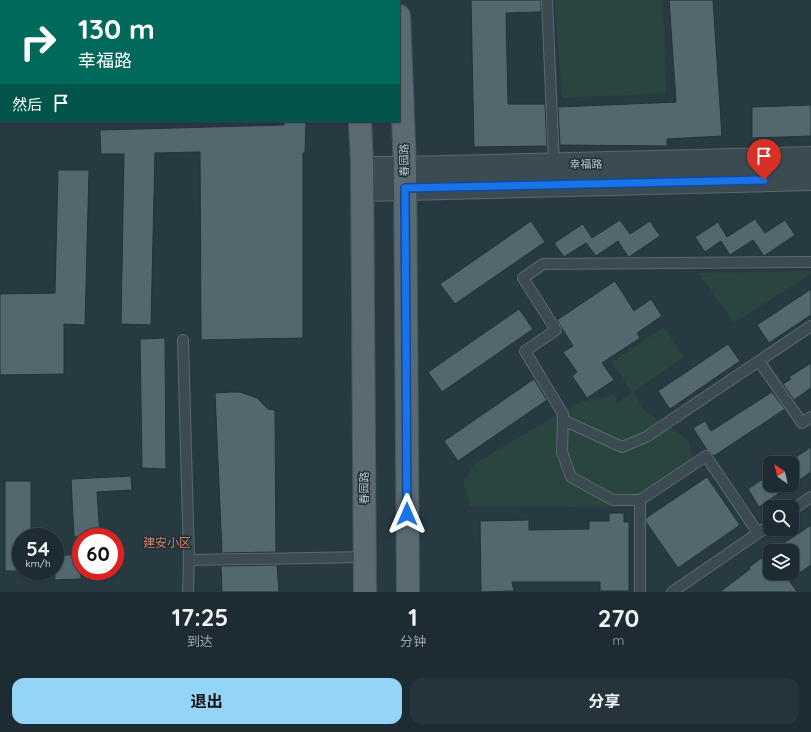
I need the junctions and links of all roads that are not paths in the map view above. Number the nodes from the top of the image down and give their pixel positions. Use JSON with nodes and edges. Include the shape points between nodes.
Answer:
{"nodes":[{"id":1,"x":547,"y":0,"type":"edge"},
{"id":2,"x":400,"y":43,"type":"edge"},
{"id":3,"x":360,"y":122,"type":"edge"},
{"id":4,"x":811,"y":158,"type":"edge"},
{"id":5,"x":554,"y":165,"type":"junction"},
{"id":6,"x":362,"y":168,"type":"junction"},
{"id":7,"x":405,"y":178,"type":"junction"},
{"id":8,"x":811,"y":179,"type":"edge"},
{"id":9,"x":362,"y":190,"type":"junction"},
{"id":10,"x":811,"y":262,"type":"edge"},
{"id":11,"x":811,"y":326,"type":"edge"},
{"id":12,"x":183,"y":340,"type":"dead end"},
{"id":13,"x":759,"y":361,"type":"junction"},
{"id":14,"x":811,"y":417,"type":"edge"},
{"id":15,"x":563,"y":420,"type":"junction"},
{"id":16,"x":811,"y":497,"type":"edge"},
{"id":17,"x":640,"y":500,"type":"junction"},
{"id":18,"x":799,"y":505,"type":"edge"},
{"id":19,"x":763,"y":530,"type":"edge"},
{"id":20,"x":758,"y":533,"type":"junction"},
{"id":21,"x":365,"y":557,"type":"junction"},
{"id":22,"x":189,"y":560,"type":"junction"},
{"id":23,"x":188,"y":592,"type":"edge"},
{"id":24,"x":365,"y":592,"type":"edge"},
{"id":25,"x":408,"y":592,"type":"edge"},
{"id":26,"x":640,"y":592,"type":"edge"},
{"id":27,"x":672,"y":592,"type":"edge"}],
"edges":[{"from":1,"to":5,"type":"lane"},
{"from":2,"to":7,"type":"main road","name":"春园路"},
{"from":3,"to":6,"type":"main road","name":"春园路"},
{"from":4,"to":5,"type":"street","name":"幸福路"},
{"from":5,"to":7,"type":"street","name":"幸福路"},
{"from":6,"to":7,"type":"street","name":"幸福路"},
{"from":6,"to":9,"type":"main road","name":"春园路"},
{"from":7,"to":8,"type":"street","name":"幸福路"},
{"from":7,"to":9,"type":"street","name":"幸福路"},
{"from":7,"to":25,"type":"main road","name":"春园路"},
{"from":9,"to":21,"type":"main road","name":"春园路"},
{"from":10,"to":15,"type":"lane","via":[[543,264],[523,278],[556,330],[526,351],[563,414]]},
{"from":11,"to":13,"type":"lane"},
{"from":12,"to":22,"type":"lane"},
{"from":13,"to":14,"type":"lane","via":[[802,423]]},
{"from":13,"to":15,"type":"lane","via":[[646,438],[622,446]]},
{"from":15,"to":17,"type":"lane","via":[[562,452],[571,477],[613,500]]},
{"from":16,"to":18,"type":"lane"},
{"from":17,"to":20,"type":"lane","via":[[706,456]]},
{"from":17,"to":26,"type":"lane"},
{"from":19,"to":20,"type":"lane"},
{"from":20,"to":27,"type":"lane"},
{"from":21,"to":22,"type":"lane"},
{"from":21,"to":24,"type":"main road","name":"春园路"},
{"from":22,"to":23,"type":"lane"}]}
